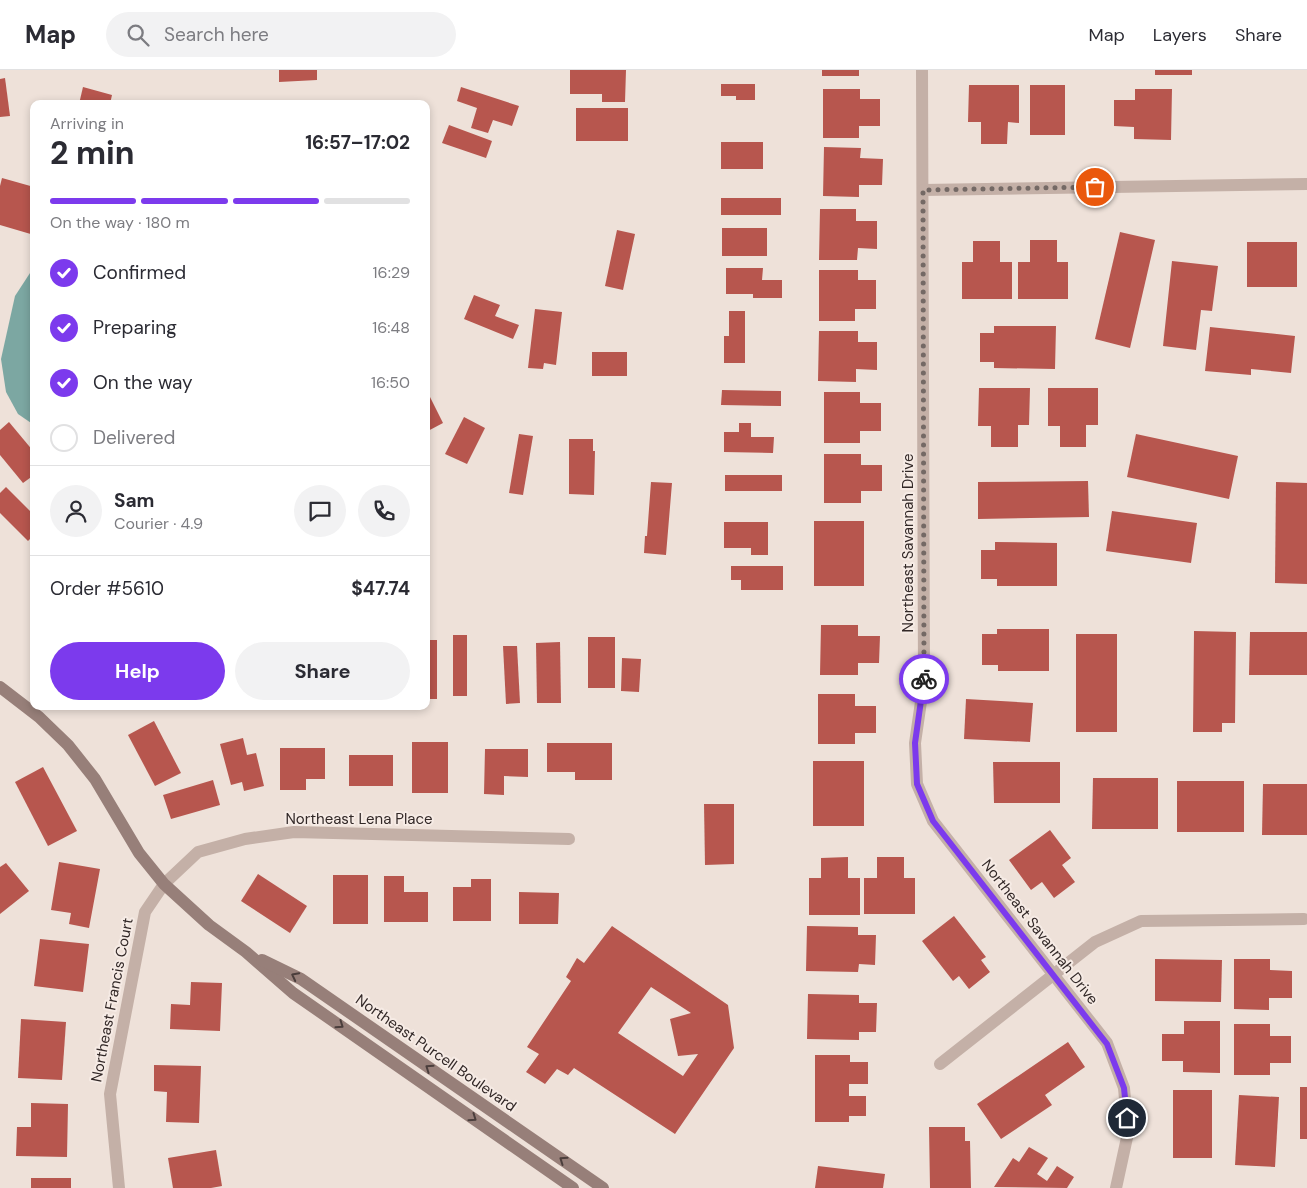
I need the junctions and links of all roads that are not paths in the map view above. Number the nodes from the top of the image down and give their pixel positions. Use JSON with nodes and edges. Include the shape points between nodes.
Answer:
{"nodes":[{"id":1,"x":922,"y":70,"type":"edge"},
{"id":2,"x":1307,"y":184,"type":"edge"},
{"id":3,"x":923,"y":190,"type":"junction"},
{"id":4,"x":0,"y":687,"type":"edge"},
{"id":5,"x":569,"y":838,"type":"dead end"},
{"id":6,"x":164,"y":884,"type":"junction"},
{"id":7,"x":1304,"y":919,"type":"dead end"},
{"id":8,"x":246,"y":952,"type":"junction"},
{"id":9,"x":1053,"y":976,"type":"junction"},
{"id":10,"x":940,"y":1064,"type":"dead end"},
{"id":11,"x":120,"y":1188,"type":"edge"},
{"id":12,"x":573,"y":1188,"type":"edge"},
{"id":13,"x":603,"y":1188,"type":"edge"},
{"id":14,"x":1116,"y":1188,"type":"edge"}],
"edges":[{"from":1,"to":3,"type":"street","name":"Northeast Savannah Drive"},
{"from":2,"to":3,"type":"street"},
{"from":3,"to":9,"type":"street","name":"Northeast Savannah Drive","via":[[924,682],[915,743],[917,784],[933,821]]},
{"from":4,"to":6,"type":"street","name":"Northeast Purcell Boulevard","via":[[68,745],[95,779],[138,853]]},
{"from":5,"to":6,"type":"street","name":"Northeast Lena Place","via":[[294,832],[245,838],[198,852]]},
{"from":6,"to":8,"type":"street","name":"Northeast Purcell Boulevard","via":[[209,925]]},
{"from":6,"to":11,"type":"street","name":"Northeast Francis Court","via":[[145,912],[110,1094]]},
{"from":7,"to":9,"type":"street","via":[[1141,921],[1095,942]]},
{"from":8,"to":12,"type":"street","name":"Northeast Purcell Boulevard","one_way":true,"via":[[293,993]]},
{"from":13,"to":8,"type":"street","name":"Northeast Purcell Boulevard","one_way":true,"via":[[301,979]]},
{"from":9,"to":10,"type":"street"},
{"from":9,"to":14,"type":"street","name":"Northeast Savannah Drive","via":[[1107,1044],[1124,1088],[1128,1133]]}]}
